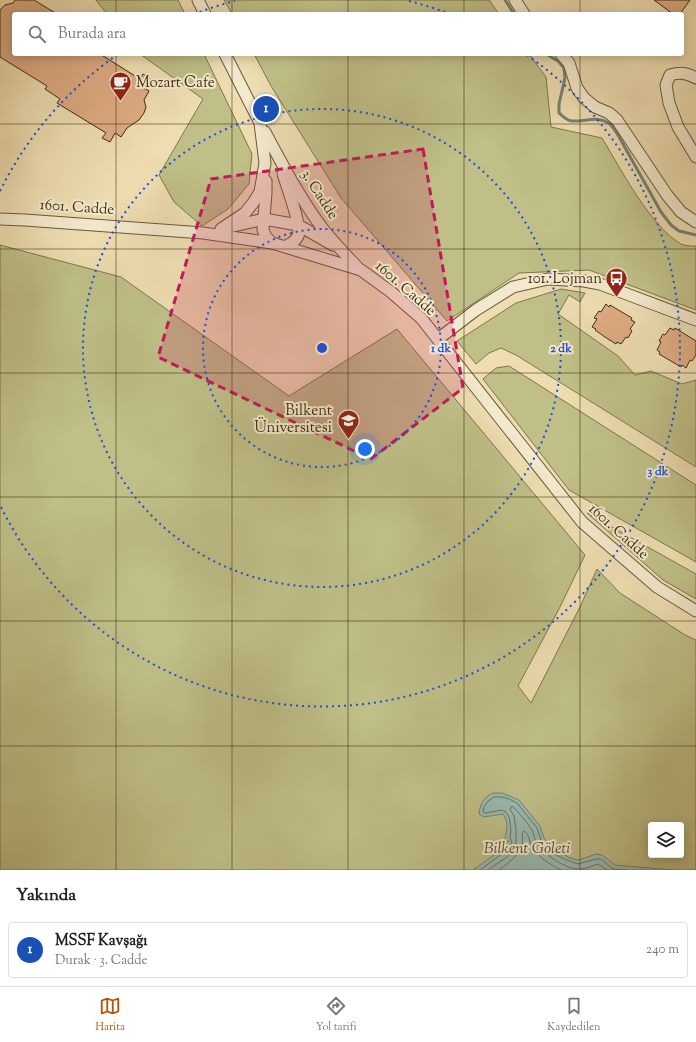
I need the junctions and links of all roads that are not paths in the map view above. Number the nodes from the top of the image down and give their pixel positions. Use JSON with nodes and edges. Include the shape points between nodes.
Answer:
{"nodes":[{"id":1,"x":198,"y":0,"type":"edge"},
{"id":2,"x":515,"y":0,"type":"edge"},
{"id":3,"x":204,"y":12,"type":"edge"},
{"id":4,"x":523,"y":12,"type":"edge"},
{"id":5,"x":226,"y":56,"type":"edge"},
{"id":6,"x":562,"y":56,"type":"edge"},
{"id":7,"x":696,"y":78,"type":"edge"},
{"id":8,"x":260,"y":123,"type":"junction"},
{"id":9,"x":277,"y":155,"type":"junction"},
{"id":10,"x":696,"y":157,"type":"edge"},
{"id":11,"x":265,"y":162,"type":"junction"},
{"id":12,"x":0,"y":214,"type":"edge"},
{"id":13,"x":0,"y":219,"type":"edge"},
{"id":14,"x":264,"y":219,"type":"junction"},
{"id":15,"x":25,"y":220,"type":"junction"},
{"id":16,"x":696,"y":222,"type":"edge"},
{"id":17,"x":298,"y":225,"type":"junction"},
{"id":18,"x":221,"y":229,"type":"junction"},
{"id":19,"x":203,"y":232,"type":"junction"},
{"id":20,"x":272,"y":243,"type":"junction"},
{"id":21,"x":286,"y":246,"type":"junction"},
{"id":22,"x":340,"y":248,"type":"junction"},
{"id":23,"x":361,"y":270,"type":"junction"},
{"id":24,"x":696,"y":320,"type":"edge"},
{"id":25,"x":438,"y":340,"type":"junction"},
{"id":26,"x":696,"y":611,"type":"edge"}],
"edges":[{"from":1,"to":3,"type":"street"},
{"from":2,"to":4,"type":"street"},
{"from":5,"to":8,"type":"street","name":"3. Cadde"},
{"from":6,"to":16,"type":"street","via":[[569,63],[584,98],[617,120],[680,212]]},
{"from":7,"to":10,"type":"street","via":[[680,72],[670,75],[666,84],[669,103],[678,127]]},
{"from":8,"to":9,"type":"street","name":"3. Cadde"},
{"from":8,"to":11,"type":"street"},
{"from":9,"to":17,"type":"street","name":"3. Cadde"},
{"from":9,"to":22,"type":"street","name":"3. Cadde","via":[[320,226]]},
{"from":11,"to":14,"type":"street"},
{"from":11,"to":18,"type":"street","via":[[260,192],[253,203],[245,213]]},
{"from":12,"to":15,"type":"street","name":"1601. Cadde"},
{"from":13,"to":15,"type":"street","name":"1601. Cadde"},
{"from":14,"to":17,"type":"street","name":"3. Cadde"},
{"from":14,"to":18,"type":"street","name":"3. Cadde"},
{"from":14,"to":20,"type":"street","via":[[263,230]]},
{"from":15,"to":19,"type":"street","name":"1601. Cadde"},
{"from":17,"to":21,"type":"street","via":[[298,235],[294,242]]},
{"from":17,"to":22,"type":"street","name":"3. Cadde"},
{"from":18,"to":19,"type":"street","name":"3. Cadde"},
{"from":19,"to":20,"type":"street","name":"1601. Cadde"},
{"from":20,"to":21,"type":"street","name":"1601. Cadde"},
{"from":21,"to":23,"type":"street","name":"1601. Cadde"},
{"from":22,"to":23,"type":"street","name":"3. Cadde"},
{"from":23,"to":25,"type":"street","name":"1601. Cadde","via":[[421,318]]},
{"from":24,"to":25,"type":"street","via":[[600,284],[548,279],[513,287],[476,310]]},
{"from":25,"to":26,"type":"street","name":"1601. Cadde","via":[[582,522],[657,587]]}]}
